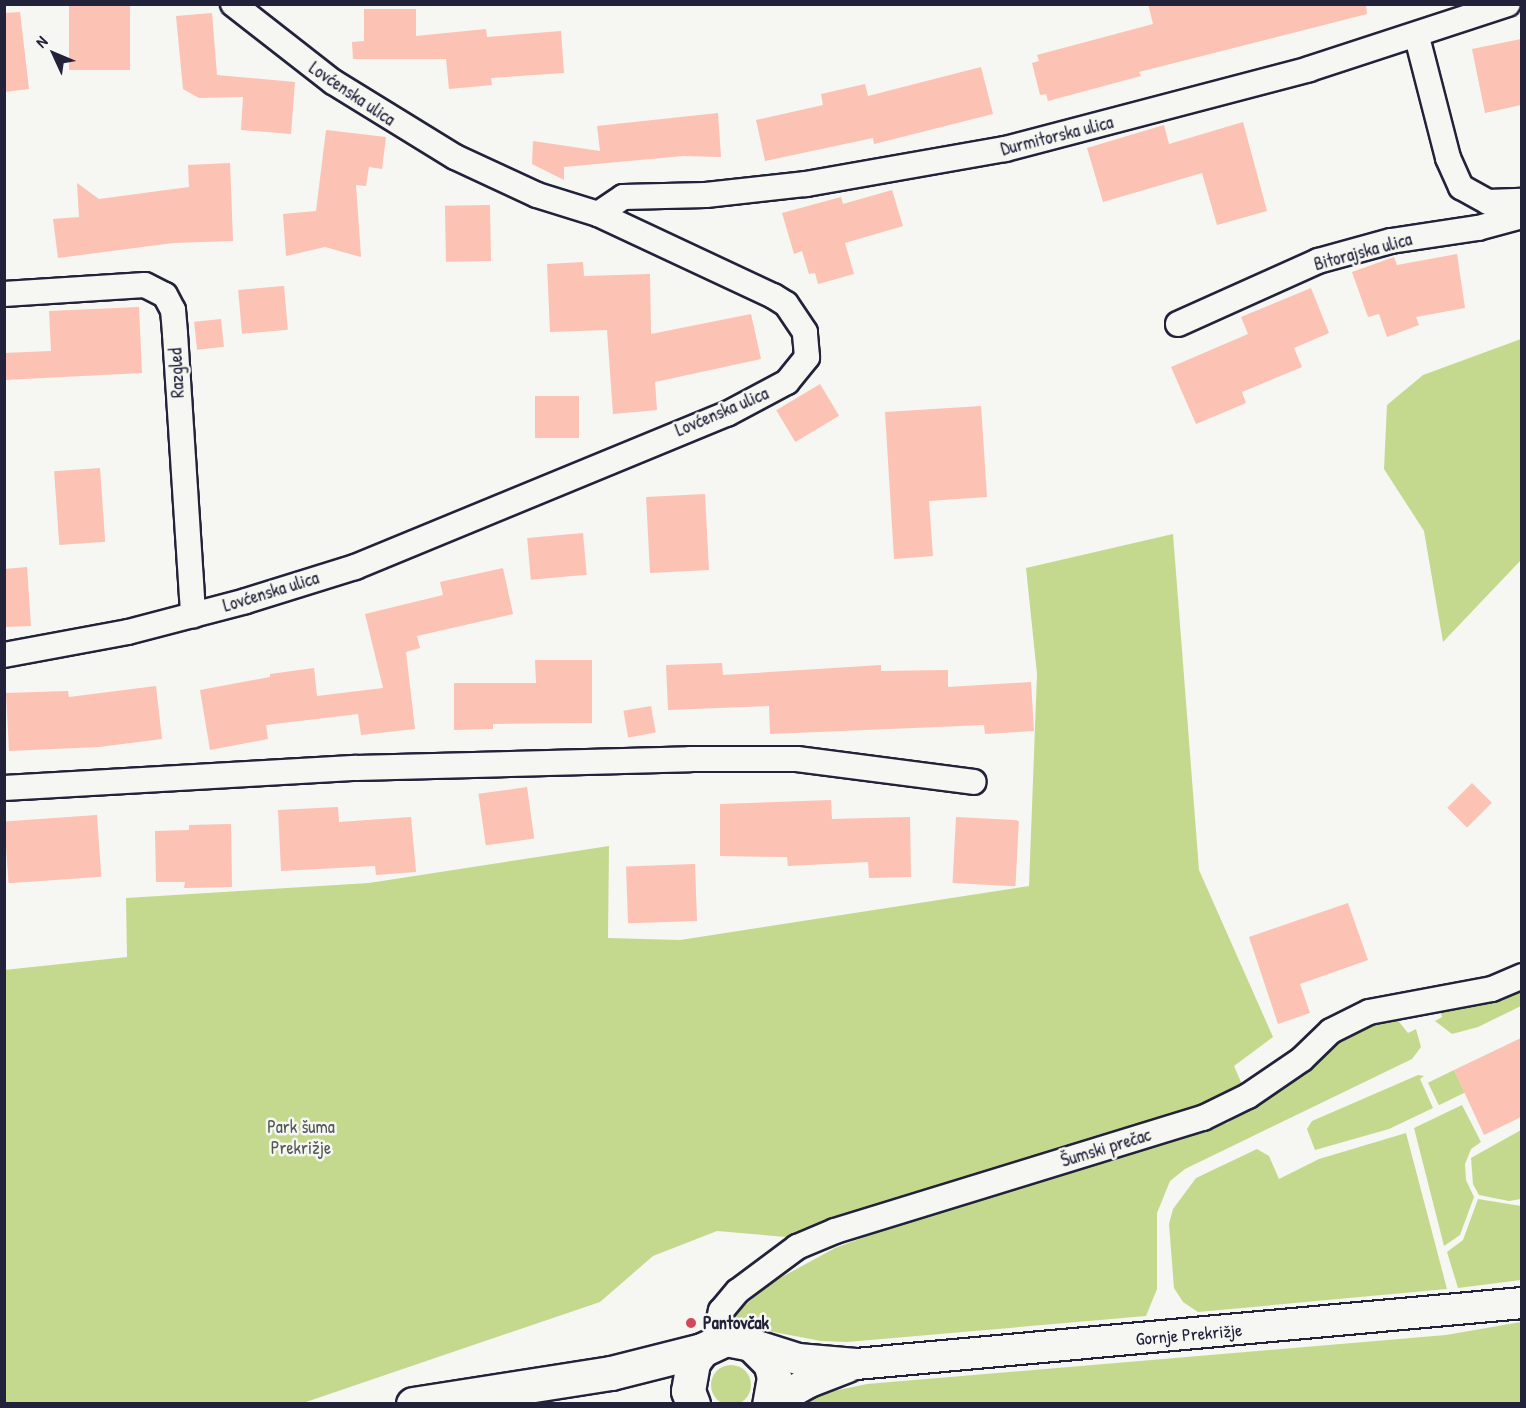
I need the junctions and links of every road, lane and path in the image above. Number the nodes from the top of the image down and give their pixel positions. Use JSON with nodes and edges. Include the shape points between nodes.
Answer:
{"nodes":[{"id":1,"x":233,"y":4,"type":"edge"},
{"id":2,"x":1508,"y":4,"type":"edge"},
{"id":3,"x":1417,"y":37,"type":"junction"},
{"id":4,"x":1521,"y":201,"type":"edge"},
{"id":5,"x":598,"y":214,"type":"junction"},
{"id":6,"x":1521,"y":216,"type":"edge"},
{"id":7,"x":4,"y":294,"type":"edge"},
{"id":8,"x":1178,"y":324,"type":"dead end"},
{"id":9,"x":193,"y":615,"type":"junction"},
{"id":10,"x":4,"y":655,"type":"edge"},
{"id":11,"x":974,"y":782,"type":"dead end"},
{"id":12,"x":4,"y":788,"type":"edge"},
{"id":13,"x":1521,"y":976,"type":"edge"},
{"id":14,"x":1521,"y":1303,"type":"edge"},
{"id":15,"x":751,"y":1344,"type":"junction"},
{"id":16,"x":708,"y":1346,"type":"junction"},
{"id":17,"x":856,"y":1364,"type":"junction"},
{"id":18,"x":611,"y":1373,"type":"junction"},
{"id":19,"x":413,"y":1404,"type":"edge"},
{"id":20,"x":693,"y":1404,"type":"edge"},
{"id":21,"x":769,"y":1404,"type":"edge"}],
"edges":[{"from":1,"to":5,"type":"street","name":"Lovćenska ulica","via":[[297,57],[414,134],[537,195]]},
{"from":2,"to":3,"type":"street","name":"Durmitorska ulica"},
{"from":3,"to":4,"type":"street","via":[[1448,158],[1461,187],[1488,202]]},
{"from":3,"to":5,"type":"street","name":"Durmitorska ulica","via":[[1005,149],[806,184],[706,195],[623,197]]},
{"from":5,"to":9,"type":"street","name":"Lovćenska ulica","via":[[786,304],[805,332],[807,357],[801,368],[788,382],[727,414],[646,445],[532,497],[355,567]]},
{"from":6,"to":8,"type":"street","name":"Bitorajska ulica","via":[[1478,228],[1391,241],[1318,261]]},
{"from":7,"to":9,"type":"street","name":"Razgled","via":[[145,285],[165,295],[173,310]]},
{"from":9,"to":10,"type":"street","name":"Lovćenska ulica"},
{"from":11,"to":12,"type":"street","via":[[797,759],[690,759],[356,768]]},
{"from":13,"to":16,"type":"street","name":"Šumski prečac","via":[[1492,989],[1369,1012],[1331,1031],[1302,1059],[1248,1096],[1203,1118],[835,1231],[797,1247],[738,1291],[721,1311]]},
{"from":14,"to":17,"type":"street","name":"Gornje Prekrižje"},
{"from":15,"to":16,"type":"main road","via":[[739,1340]]},
{"from":15,"to":17,"type":"street","name":"Gornje Prekrižje","via":[[798,1359]]},
{"from":15,"to":21,"type":"main road","via":[[770,1363],[774,1377]]},
{"from":16,"to":18,"type":"main road"},
{"from":16,"to":20,"type":"main road","via":[[688,1376]]},
{"from":17,"to":21,"type":"street","name":"Gornje Prekrižje","via":[[808,1382]]},
{"from":18,"to":19,"type":"main road"},
{"from":18,"to":20,"type":"main road","via":[[664,1385]]}]}
